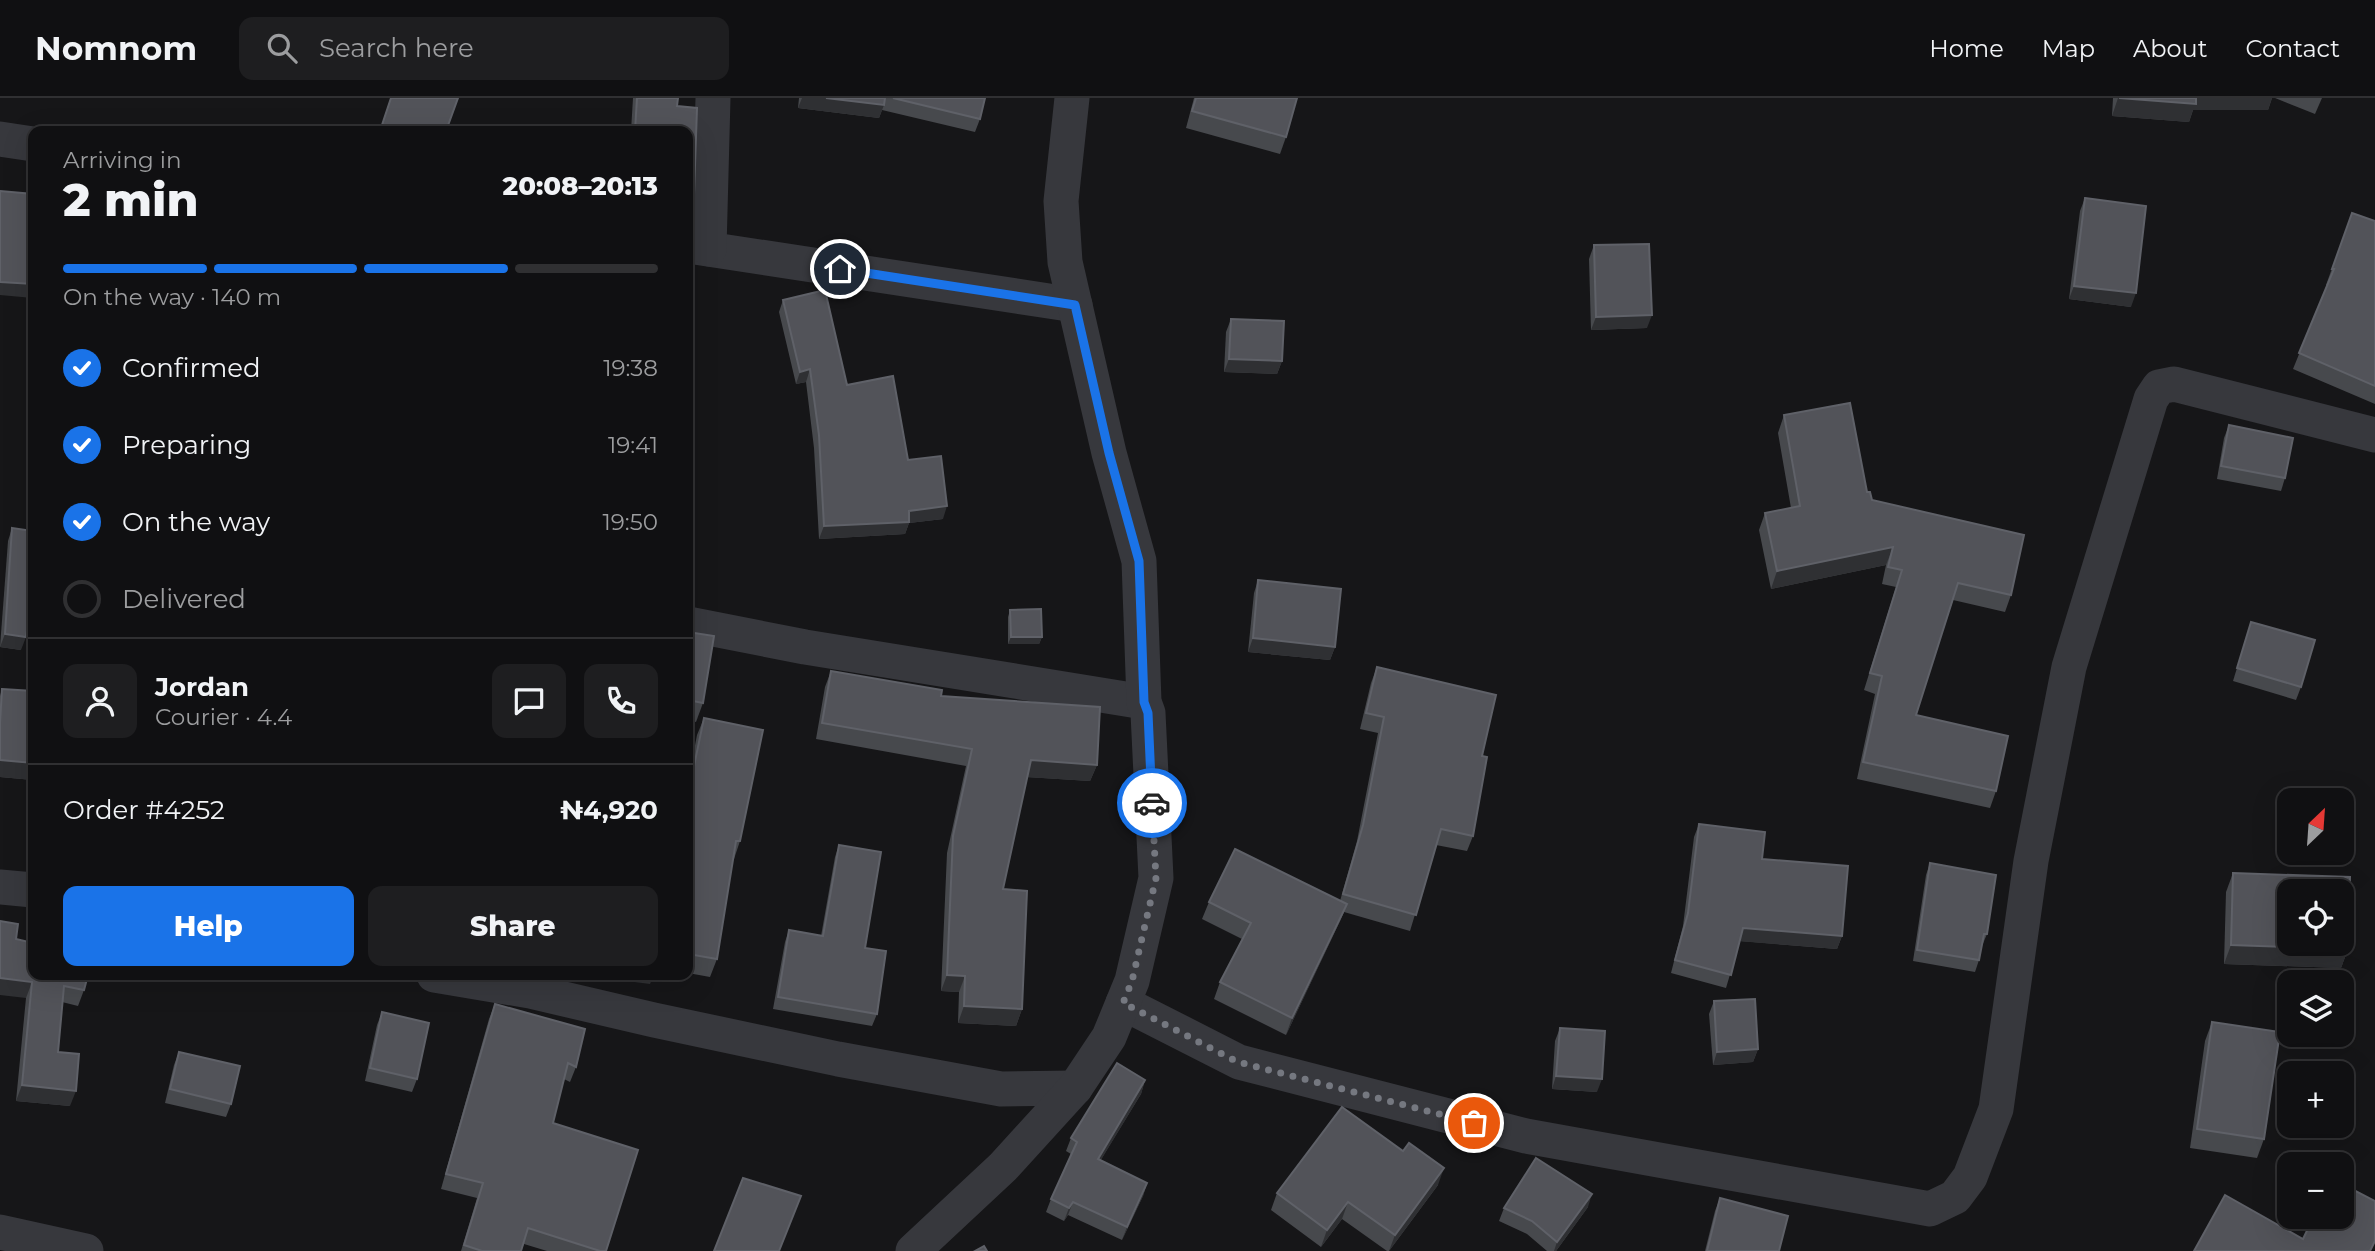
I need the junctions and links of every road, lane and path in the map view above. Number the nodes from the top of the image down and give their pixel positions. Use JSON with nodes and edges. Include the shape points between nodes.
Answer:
{"nodes":[{"id":1,"x":712,"y":98,"type":"edge"},
{"id":2,"x":1072,"y":98,"type":"edge"},
{"id":3,"x":0,"y":139,"type":"edge"},
{"id":4,"x":28,"y":143,"type":"edge"},
{"id":5,"x":698,"y":248,"type":"edge"},
{"id":6,"x":1075,"y":305,"type":"junction"},
{"id":7,"x":2375,"y":435,"type":"edge"},
{"id":8,"x":693,"y":625,"type":"edge"},
{"id":9,"x":1144,"y":702,"type":"junction"},
{"id":10,"x":0,"y":887,"type":"edge"},
{"id":11,"x":28,"y":890,"type":"edge"},
{"id":12,"x":464,"y":980,"type":"edge"},
{"id":13,"x":1123,"y":1003,"type":"junction"},
{"id":14,"x":1075,"y":1088,"type":"junction"},
{"id":15,"x":0,"y":1232,"type":"edge"},
{"id":16,"x":86,"y":1251,"type":"edge"},
{"id":17,"x":913,"y":1251,"type":"edge"}],
"edges":[{"from":1,"to":5,"type":"street"},
{"from":2,"to":6,"type":"street","via":[[1061,201],[1065,261]]},
{"from":3,"to":4,"type":"street"},
{"from":5,"to":6,"type":"street"},
{"from":6,"to":9,"type":"street","via":[[1139,561]]},
{"from":7,"to":13,"type":"street","via":[[2174,384],[2160,387],[2151,400],[2069,667],[2031,861],[1996,1109],[1970,1177],[1955,1196],[1930,1209],[1513,1133],[1238,1062]]},
{"from":8,"to":9,"type":"street"},
{"from":9,"to":13,"type":"street","via":[[1156,878]]},
{"from":10,"to":11,"type":"street"},
{"from":12,"to":14,"type":"street","via":[[960,1081],[1001,1088]]},
{"from":13,"to":14,"type":"street","via":[[1109,1037]]},
{"from":14,"to":17,"type":"street","via":[[1003,1167]]},
{"from":15,"to":16,"type":"street"}]}
